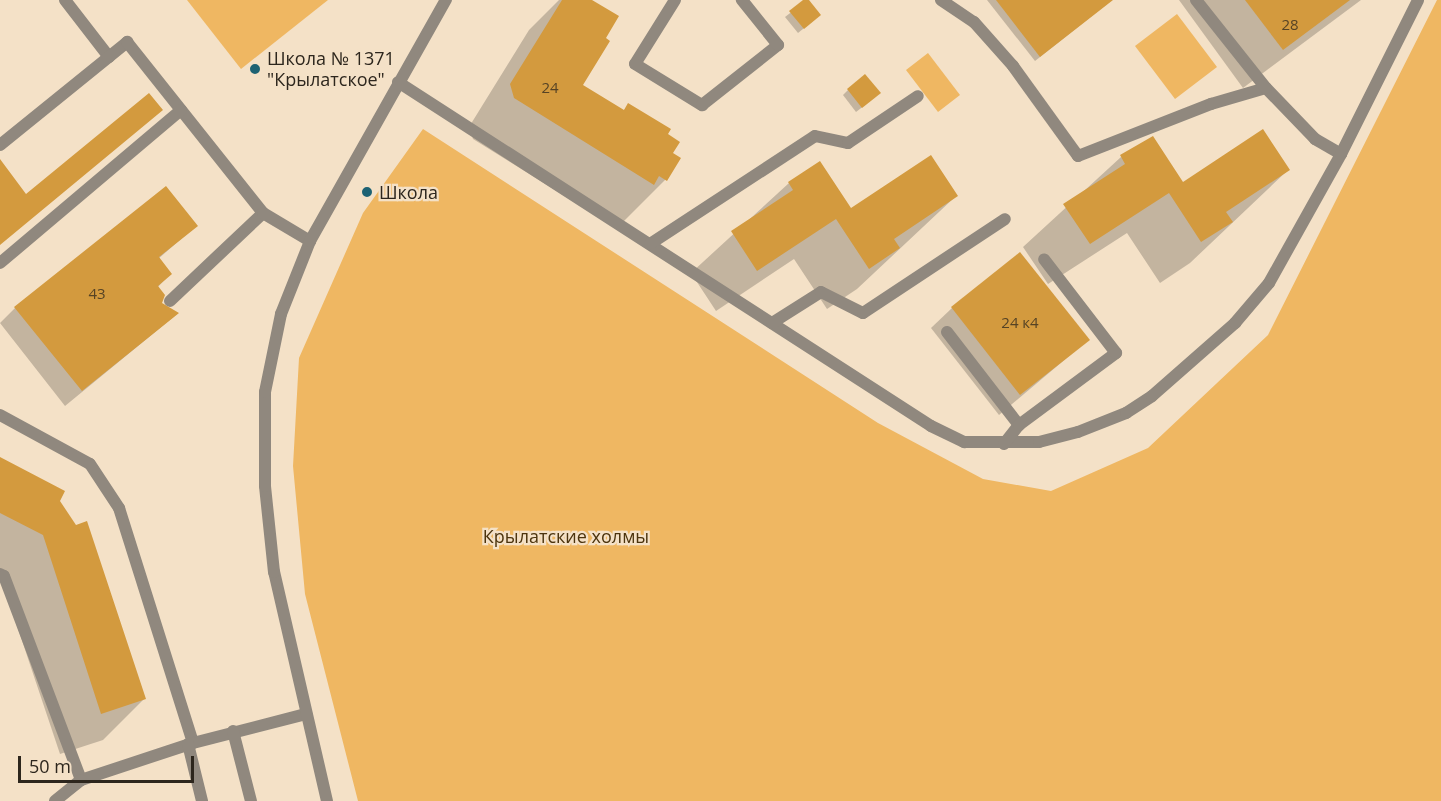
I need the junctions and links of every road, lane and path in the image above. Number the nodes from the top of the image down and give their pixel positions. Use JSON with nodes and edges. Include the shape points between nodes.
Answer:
{"nodes":[{"id":1,"x":65,"y":0,"type":"edge"},
{"id":2,"x":447,"y":0,"type":"edge"},
{"id":3,"x":675,"y":0,"type":"edge"},
{"id":4,"x":742,"y":0,"type":"edge"},
{"id":5,"x":941,"y":0,"type":"edge"},
{"id":6,"x":1196,"y":0,"type":"edge"},
{"id":7,"x":1418,"y":0,"type":"edge"},
{"id":8,"x":109,"y":57,"type":"junction"},
{"id":9,"x":398,"y":82,"type":"junction"},
{"id":10,"x":1266,"y":88,"type":"junction"},
{"id":11,"x":918,"y":96,"type":"dead end"},
{"id":12,"x":181,"y":110,"type":"junction"},
{"id":13,"x":0,"y":145,"type":"edge"},
{"id":14,"x":1341,"y":154,"type":"junction"},
{"id":15,"x":263,"y":213,"type":"junction"},
{"id":16,"x":1005,"y":219,"type":"dead end"},
{"id":17,"x":310,"y":241,"type":"junction"},
{"id":18,"x":650,"y":244,"type":"junction"},
{"id":19,"x":1044,"y":259,"type":"dead end"},
{"id":20,"x":0,"y":263,"type":"edge"},
{"id":21,"x":170,"y":301,"type":"dead end"},
{"id":22,"x":772,"y":323,"type":"junction"},
{"id":23,"x":947,"y":332,"type":"dead end"},
{"id":24,"x":0,"y":415,"type":"edge"},
{"id":25,"x":1019,"y":425,"type":"junction"},
{"id":26,"x":1004,"y":444,"type":"junction"},
{"id":27,"x":0,"y":574,"type":"edge"},
{"id":28,"x":306,"y":714,"type":"junction"},
{"id":29,"x":233,"y":731,"type":"junction"},
{"id":30,"x":190,"y":743,"type":"junction"},
{"id":31,"x":81,"y":780,"type":"junction"},
{"id":32,"x":55,"y":801,"type":"edge"},
{"id":33,"x":202,"y":801,"type":"edge"},
{"id":34,"x":251,"y":801,"type":"edge"},
{"id":35,"x":327,"y":801,"type":"edge"}],
"edges":[{"from":1,"to":8,"type":"street"},
{"from":2,"to":9,"type":"street"},
{"from":3,"to":4,"type":"street","via":[[635,64],[702,105],[778,45]]},
{"from":5,"to":10,"type":"street","via":[[974,22],[1013,66],[1078,156]]},
{"from":6,"to":10,"type":"street"},
{"from":7,"to":14,"type":"street"},
{"from":8,"to":12,"type":"street","via":[[128,42]]},
{"from":8,"to":13,"type":"street"},
{"from":9,"to":17,"type":"street"},
{"from":9,"to":18,"type":"street"},
{"from":10,"to":14,"type":"street","via":[[1315,139]]},
{"from":11,"to":18,"type":"street","via":[[848,143],[815,136]]},
{"from":12,"to":15,"type":"street"},
{"from":12,"to":20,"type":"street"},
{"from":14,"to":26,"type":"street","via":[[1269,283],[1235,323],[1152,396],[1126,413],[1078,432],[1039,442]]},
{"from":15,"to":17,"type":"street"},
{"from":15,"to":21,"type":"street"},
{"from":16,"to":22,"type":"street","via":[[862,313],[821,292]]},
{"from":17,"to":28,"type":"street","via":[[281,314],[265,392],[264,441],[267,528]]},
{"from":18,"to":22,"type":"street"},
{"from":19,"to":25,"type":"street","via":[[1116,352]]},
{"from":22,"to":26,"type":"street","via":[[931,426],[964,442]]},
{"from":23,"to":25,"type":"street"},
{"from":24,"to":30,"type":"street","via":[[90,464],[119,508]]},
{"from":25,"to":26,"type":"street"},
{"from":27,"to":31,"type":"street"},
{"from":28,"to":29,"type":"street"},
{"from":28,"to":35,"type":"street"},
{"from":29,"to":30,"type":"street"},
{"from":29,"to":34,"type":"street"},
{"from":30,"to":31,"type":"street"},
{"from":30,"to":33,"type":"street"},
{"from":31,"to":32,"type":"street"}]}
